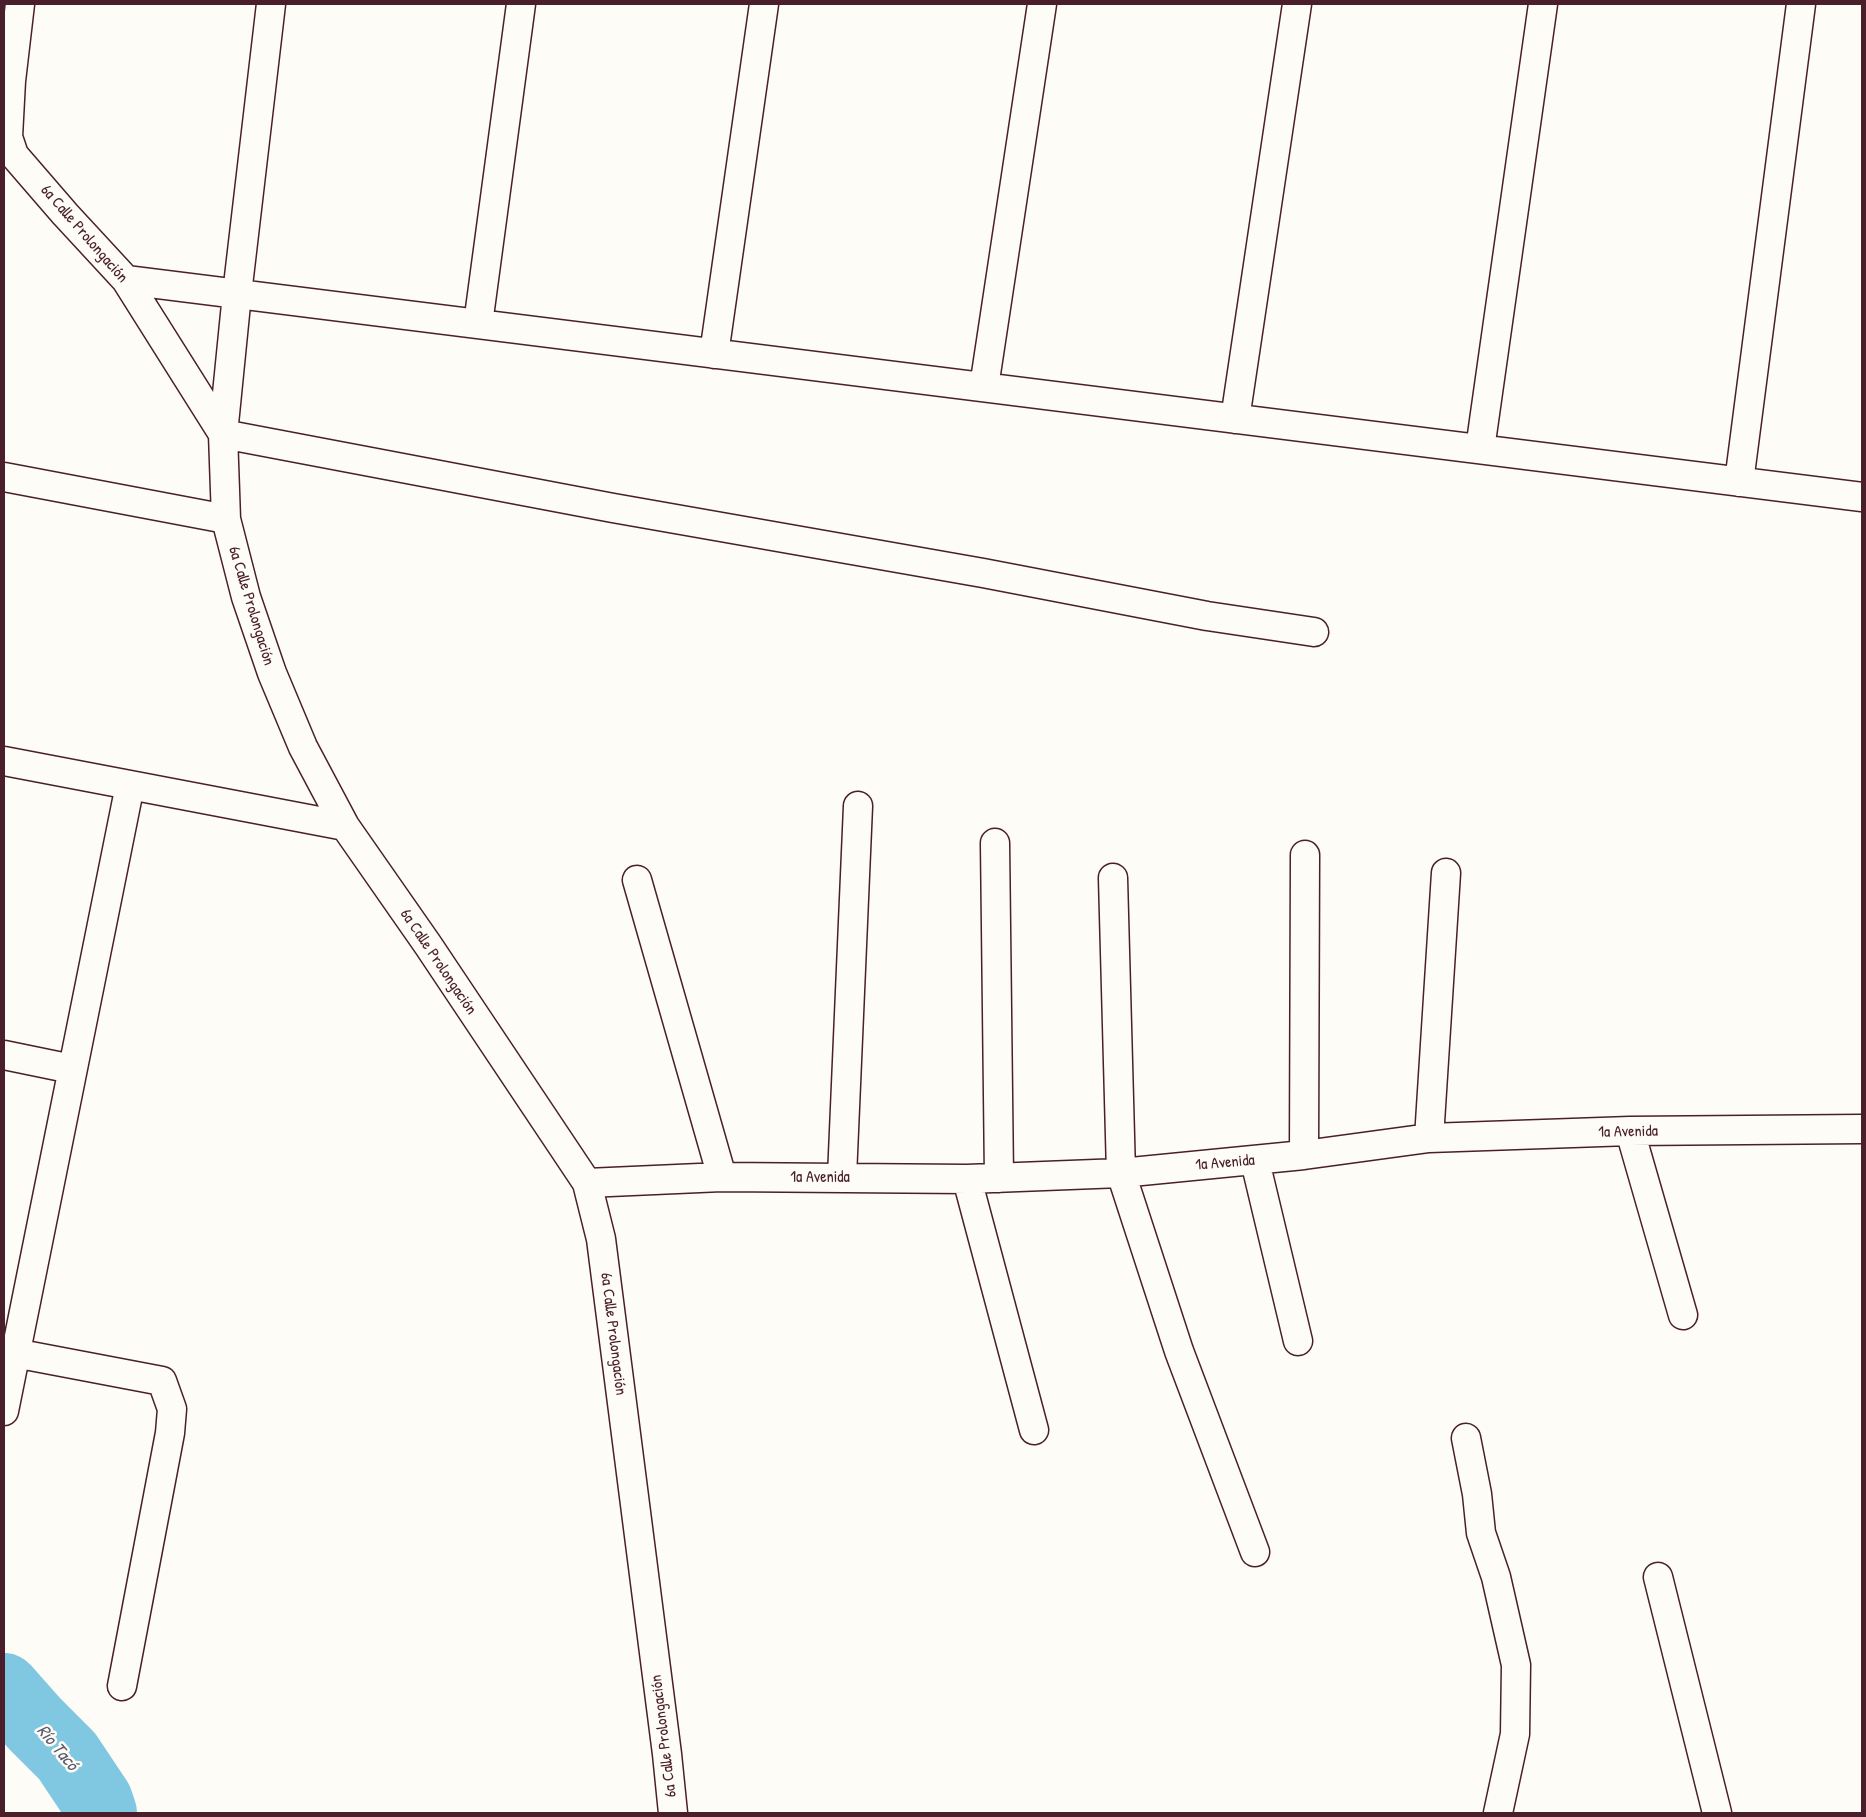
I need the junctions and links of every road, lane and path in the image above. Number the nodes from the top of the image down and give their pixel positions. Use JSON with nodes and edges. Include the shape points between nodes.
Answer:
{"nodes":[{"id":1,"x":20,"y":4,"type":"edge"},
{"id":2,"x":271,"y":4,"type":"edge"},
{"id":3,"x":521,"y":4,"type":"edge"},
{"id":4,"x":764,"y":4,"type":"edge"},
{"id":5,"x":1042,"y":4,"type":"edge"},
{"id":6,"x":1297,"y":4,"type":"edge"},
{"id":7,"x":1542,"y":4,"type":"edge"},
{"id":8,"x":1801,"y":4,"type":"edge"},
{"id":9,"x":126,"y":280,"type":"junction"},
{"id":10,"x":237,"y":294,"type":"junction"},
{"id":11,"x":478,"y":324,"type":"junction"},
{"id":12,"x":714,"y":354,"type":"junction"},
{"id":13,"x":984,"y":387,"type":"junction"},
{"id":14,"x":1235,"y":418,"type":"junction"},
{"id":15,"x":223,"y":434,"type":"junction"},
{"id":16,"x":1480,"y":449,"type":"junction"},
{"id":17,"x":4,"y":477,"type":"edge"},
{"id":18,"x":1740,"y":482,"type":"junction"},
{"id":19,"x":1862,"y":497,"type":"edge"},
{"id":20,"x":226,"y":519,"type":"junction"},
{"id":21,"x":1314,"y":632,"type":"dead end"},
{"id":22,"x":4,"y":761,"type":"edge"},
{"id":23,"x":130,"y":784,"type":"junction"},
{"id":24,"x":858,"y":806,"type":"dead end"},
{"id":25,"x":345,"y":826,"type":"junction"},
{"id":26,"x":995,"y":842,"type":"dead end"},
{"id":27,"x":1305,"y":856,"type":"dead end"},
{"id":28,"x":1446,"y":873,"type":"dead end"},
{"id":29,"x":1113,"y":878,"type":"dead end"},
{"id":30,"x":637,"y":880,"type":"dead end"},
{"id":31,"x":4,"y":1055,"type":"edge"},
{"id":32,"x":72,"y":1069,"type":"junction"},
{"id":33,"x":1862,"y":1129,"type":"edge"},
{"id":34,"x":1630,"y":1131,"type":"junction"},
{"id":35,"x":1429,"y":1138,"type":"junction"},
{"id":36,"x":1304,"y":1155,"type":"junction"},
{"id":37,"x":1255,"y":1161,"type":"junction"},
{"id":38,"x":1120,"y":1173,"type":"junction"},
{"id":39,"x":722,"y":1178,"type":"junction"},
{"id":40,"x":842,"y":1178,"type":"junction"},
{"id":41,"x":999,"y":1178,"type":"junction"},
{"id":42,"x":967,"y":1179,"type":"junction"},
{"id":43,"x":586,"y":1183,"type":"junction"},
{"id":44,"x":1682,"y":1315,"type":"dead end"},
{"id":45,"x":1298,"y":1341,"type":"dead end"},
{"id":46,"x":10,"y":1352,"type":"edge"},
{"id":47,"x":4,"y":1411,"type":"edge"},
{"id":48,"x":1034,"y":1430,"type":"dead end"},
{"id":49,"x":1466,"y":1438,"type":"dead end"},
{"id":50,"x":1255,"y":1552,"type":"dead end"},
{"id":51,"x":1658,"y":1577,"type":"dead end"},
{"id":52,"x":122,"y":1686,"type":"dead end"},
{"id":53,"x":673,"y":1813,"type":"edge"},
{"id":54,"x":1498,"y":1813,"type":"edge"},
{"id":55,"x":1717,"y":1813,"type":"edge"}],
"edges":[{"from":1,"to":9,"type":"street","name":"6a Calle Prolongación","via":[[8,137],[14,155]]},
{"from":2,"to":10,"type":"street"},
{"from":3,"to":11,"type":"street"},
{"from":4,"to":12,"type":"street"},
{"from":5,"to":13,"type":"street"},
{"from":6,"to":14,"type":"street"},
{"from":7,"to":16,"type":"street"},
{"from":8,"to":18,"type":"street"},
{"from":9,"to":10,"type":"street"},
{"from":9,"to":15,"type":"street","name":"6a Calle Prolongación"},
{"from":10,"to":11,"type":"street"},
{"from":10,"to":15,"type":"street"},
{"from":11,"to":12,"type":"street"},
{"from":12,"to":13,"type":"street"},
{"from":13,"to":14,"type":"street"},
{"from":14,"to":16,"type":"street"},
{"from":15,"to":20,"type":"street","name":"6a Calle Prolongación"},
{"from":15,"to":21,"type":"street","via":[[1207,616]]},
{"from":16,"to":18,"type":"street"},
{"from":17,"to":20,"type":"street"},
{"from":18,"to":19,"type":"street"},
{"from":20,"to":25,"type":"street","name":"6a Calle Prolongación","via":[[246,597],[272,673],[303,747]]},
{"from":22,"to":23,"type":"street"},
{"from":23,"to":25,"type":"street"},
{"from":23,"to":32,"type":"street"},
{"from":24,"to":40,"type":"street"},
{"from":25,"to":43,"type":"street","name":"6a Calle Prolongación"},
{"from":26,"to":41,"type":"street"},
{"from":27,"to":36,"type":"street"},
{"from":28,"to":35,"type":"street"},
{"from":29,"to":38,"type":"street"},
{"from":30,"to":39,"type":"street"},
{"from":31,"to":32,"type":"street"},
{"from":32,"to":46,"type":"street"},
{"from":33,"to":34,"type":"street","name":"1a Avenida"},
{"from":34,"to":35,"type":"street","name":"1a Avenida"},
{"from":34,"to":44,"type":"street"},
{"from":35,"to":36,"type":"street","name":"1a Avenida"},
{"from":36,"to":37,"type":"street","name":"1a Avenida"},
{"from":37,"to":38,"type":"street","name":"1a Avenida"},
{"from":37,"to":45,"type":"street"},
{"from":38,"to":41,"type":"street","name":"1a Avenida"},
{"from":38,"to":50,"type":"street","via":[[1179,1351]]},
{"from":39,"to":40,"type":"street","name":"1a Avenida"},
{"from":39,"to":43,"type":"street","name":"1a Avenida"},
{"from":40,"to":42,"type":"street","name":"1a Avenida"},
{"from":41,"to":42,"type":"street","name":"1a Avenida"},
{"from":42,"to":48,"type":"street"},
{"from":43,"to":53,"type":"street","name":"6a Calle Prolongación","via":[[601,1239]]},
{"from":46,"to":47,"type":"street"},
{"from":46,"to":52,"type":"street","via":[[162,1381],[172,1409]]},
{"from":49,"to":54,"type":"street","via":[[1481,1533],[1496,1577],[1516,1665],[1515,1734]]},
{"from":51,"to":55,"type":"street"}]}
